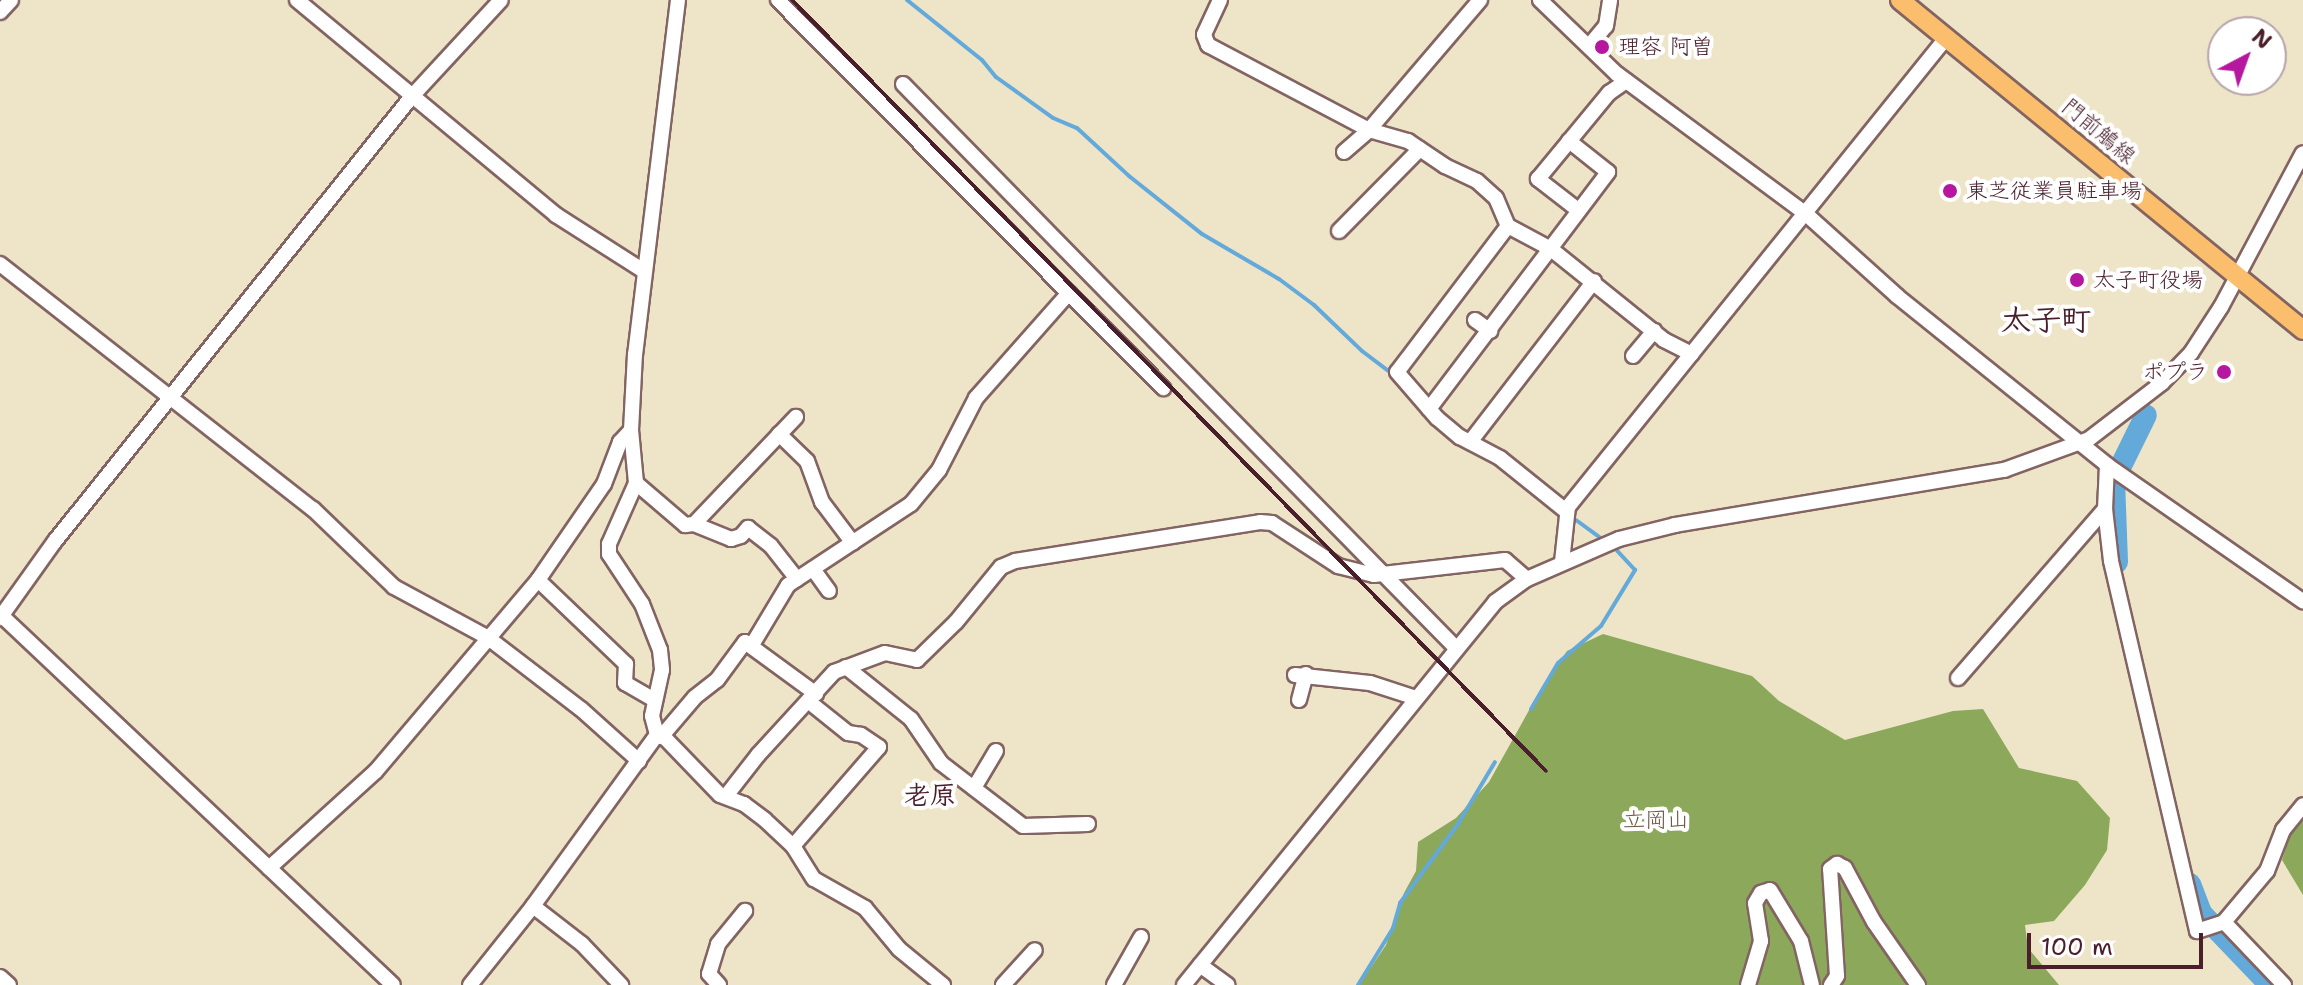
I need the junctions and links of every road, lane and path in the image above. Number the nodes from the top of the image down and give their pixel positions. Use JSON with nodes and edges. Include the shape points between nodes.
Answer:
{"nodes":[{"id":1,"x":11,"y":0,"type":"edge"},
{"id":2,"x":297,"y":0,"type":"edge"},
{"id":3,"x":501,"y":0,"type":"edge"},
{"id":4,"x":678,"y":0,"type":"edge"},
{"id":5,"x":778,"y":0,"type":"edge"},
{"id":6,"x":1220,"y":0,"type":"edge"},
{"id":7,"x":1480,"y":0,"type":"edge"},
{"id":8,"x":1540,"y":0,"type":"edge"},
{"id":9,"x":1610,"y":0,"type":"edge"},
{"id":10,"x":1900,"y":0,"type":"edge"},
{"id":11,"x":0,"y":12,"type":"edge"},
{"id":12,"x":1946,"y":38,"type":"junction"},
{"id":13,"x":1589,"y":46,"type":"junction"},
{"id":14,"x":1626,"y":81,"type":"junction"},
{"id":15,"x":903,"y":84,"type":"dead end"},
{"id":16,"x":413,"y":95,"type":"junction"},
{"id":17,"x":1369,"y":130,"type":"junction"},
{"id":18,"x":1569,"y":141,"type":"junction"},
{"id":19,"x":1420,"y":149,"type":"junction"},
{"id":20,"x":1344,"y":152,"type":"dead end"},
{"id":21,"x":2303,"y":153,"type":"edge"},
{"id":22,"x":1578,"y":210,"type":"junction"},
{"id":23,"x":1806,"y":214,"type":"junction"},
{"id":24,"x":1508,"y":226,"type":"junction"},
{"id":25,"x":1339,"y":231,"type":"dead end"},
{"id":26,"x":1551,"y":249,"type":"junction"},
{"id":27,"x":0,"y":264,"type":"edge"},
{"id":28,"x":642,"y":270,"type":"junction"},
{"id":29,"x":2236,"y":275,"type":"junction"},
{"id":30,"x":1594,"y":281,"type":"junction"},
{"id":31,"x":1069,"y":293,"type":"junction"},
{"id":32,"x":1475,"y":320,"type":"dead end"},
{"id":33,"x":2303,"y":330,"type":"edge"},
{"id":34,"x":1490,"y":331,"type":"junction"},
{"id":35,"x":1654,"y":331,"type":"junction"},
{"id":36,"x":1692,"y":354,"type":"junction"},
{"id":37,"x":1633,"y":356,"type":"dead end"},
{"id":38,"x":1163,"y":388,"type":"dead end"},
{"id":39,"x":173,"y":397,"type":"junction"},
{"id":40,"x":1429,"y":409,"type":"junction"},
{"id":41,"x":796,"y":417,"type":"dead end"},
{"id":42,"x":631,"y":430,"type":"junction"},
{"id":43,"x":779,"y":434,"type":"junction"},
{"id":44,"x":1470,"y":442,"type":"junction"},
{"id":45,"x":2080,"y":442,"type":"junction"},
{"id":46,"x":2114,"y":470,"type":"junction"},
{"id":47,"x":636,"y":483,"type":"junction"},
{"id":48,"x":2105,"y":509,"type":"junction"},
{"id":49,"x":1566,"y":511,"type":"junction"},
{"id":50,"x":694,"y":524,"type":"junction"},
{"id":51,"x":853,"y":543,"type":"junction"},
{"id":52,"x":1562,"y":562,"type":"junction"},
{"id":53,"x":813,"y":569,"type":"junction"},
{"id":54,"x":1381,"y":575,"type":"junction"},
{"id":55,"x":797,"y":579,"type":"junction"},
{"id":56,"x":1527,"y":579,"type":"junction"},
{"id":57,"x":538,"y":580,"type":"junction"},
{"id":58,"x":829,"y":591,"type":"dead end"},
{"id":59,"x":2303,"y":601,"type":"edge"},
{"id":60,"x":1,"y":616,"type":"edge"},
{"id":61,"x":487,"y":637,"type":"junction"},
{"id":62,"x":752,"y":645,"type":"junction"},
{"id":63,"x":1455,"y":647,"type":"junction"},
{"id":64,"x":846,"y":667,"type":"junction"},
{"id":65,"x":1958,"y":678,"type":"dead end"},
{"id":66,"x":812,"y":698,"type":"junction"},
{"id":67,"x":1416,"y":698,"type":"junction"},
{"id":68,"x":654,"y":700,"type":"junction"},
{"id":69,"x":1299,"y":700,"type":"dead end"},
{"id":70,"x":659,"y":736,"type":"junction"},
{"id":71,"x":996,"y":751,"type":"dead end"},
{"id":72,"x":639,"y":761,"type":"junction"},
{"id":73,"x":974,"y":788,"type":"junction"},
{"id":74,"x":726,"y":796,"type":"junction"},
{"id":75,"x":2303,"y":805,"type":"edge"},
{"id":76,"x":1088,"y":824,"type":"dead end"},
{"id":77,"x":793,"y":846,"type":"junction"},
{"id":78,"x":269,"y":868,"type":"junction"},
{"id":79,"x":533,"y":906,"type":"junction"},
{"id":80,"x":745,"y":911,"type":"dead end"},
{"id":81,"x":2224,"y":922,"type":"junction"},
{"id":82,"x":1141,"y":937,"type":"dead end"},
{"id":83,"x":1035,"y":950,"type":"dead end"},
{"id":84,"x":1200,"y":965,"type":"junction"},
{"id":85,"x":0,"y":977,"type":"edge"},
{"id":86,"x":9,"y":985,"type":"edge"},
{"id":87,"x":393,"y":985,"type":"edge"},
{"id":88,"x":470,"y":985,"type":"edge"},
{"id":89,"x":621,"y":985,"type":"edge"},
{"id":90,"x":719,"y":985,"type":"edge"},
{"id":91,"x":943,"y":985,"type":"edge"},
{"id":92,"x":1003,"y":985,"type":"edge"},
{"id":93,"x":1114,"y":985,"type":"edge"},
{"id":94,"x":1184,"y":985,"type":"edge"},
{"id":95,"x":1228,"y":985,"type":"edge"},
{"id":96,"x":1748,"y":985,"type":"edge"},
{"id":97,"x":1812,"y":985,"type":"edge"},
{"id":98,"x":1831,"y":985,"type":"edge"},
{"id":99,"x":1918,"y":985,"type":"edge"},
{"id":100,"x":2284,"y":985,"type":"edge"}],
"edges":[{"from":1,"to":11,"type":"street"},
{"from":2,"to":16,"type":"street"},
{"from":3,"to":16,"type":"street"},
{"from":4,"to":28,"type":"street"},
{"from":5,"to":31,"type":"street"},
{"from":6,"to":17,"type":"street","via":[[1204,35],[1208,45]]},
{"from":7,"to":17,"type":"street"},
{"from":8,"to":13,"type":"street"},
{"from":9,"to":13,"type":"street","via":[[1606,26]]},
{"from":10,"to":12,"type":"main road","name":"門前鵤線"},
{"from":12,"to":23,"type":"street"},
{"from":12,"to":29,"type":"main road","name":"門前鵤線"},
{"from":13,"to":14,"type":"street"},
{"from":14,"to":18,"type":"street","via":[[1609,93]]},
{"from":14,"to":23,"type":"street"},
{"from":15,"to":54,"type":"street"},
{"from":16,"to":28,"type":"street","via":[[556,215]]},
{"from":16,"to":39,"type":"street"},
{"from":17,"to":19,"type":"street"},
{"from":17,"to":20,"type":"street"},
{"from":18,"to":22,"type":"street","via":[[1608,172]]},
{"from":18,"to":22,"type":"street","via":[[1538,179]]},
{"from":19,"to":24,"type":"street","via":[[1477,181],[1496,198]]},
{"from":19,"to":25,"type":"street"},
{"from":21,"to":29,"type":"street"},
{"from":22,"to":26,"type":"street"},
{"from":23,"to":36,"type":"street"},
{"from":23,"to":45,"type":"street","via":[[1897,296]]},
{"from":24,"to":26,"type":"street"},
{"from":24,"to":40,"type":"street","via":[[1397,372]]},
{"from":26,"to":30,"type":"street"},
{"from":26,"to":34,"type":"street"},
{"from":27,"to":39,"type":"street"},
{"from":28,"to":42,"type":"street"},
{"from":29,"to":33,"type":"main road","name":"門前鵤線"},
{"from":29,"to":45,"type":"street","via":[[2191,353],[2162,383]]},
{"from":30,"to":35,"type":"street"},
{"from":30,"to":44,"type":"street"},
{"from":31,"to":38,"type":"street"},
{"from":31,"to":51,"type":"street","via":[[976,398],[939,470],[911,504]]},
{"from":32,"to":34,"type":"street"},
{"from":34,"to":40,"type":"street"},
{"from":35,"to":36,"type":"street"},
{"from":35,"to":37,"type":"street"},
{"from":36,"to":49,"type":"street"},
{"from":39,"to":60,"type":"street"},
{"from":39,"to":61,"type":"street","via":[[313,509],[394,587]]},
{"from":40,"to":44,"type":"street"},
{"from":41,"to":43,"type":"street"},
{"from":42,"to":47,"type":"street"},
{"from":42,"to":57,"type":"street","via":[[620,442],[604,484]]},
{"from":43,"to":50,"type":"street"},
{"from":43,"to":51,"type":"street","via":[[807,461],[822,502]]},
{"from":44,"to":49,"type":"street","via":[[1500,458]]},
{"from":45,"to":46,"type":"street"},
{"from":45,"to":52,"type":"street","via":[[2004,470],[1675,525],[1619,539]]},
{"from":46,"to":48,"type":"street"},
{"from":46,"to":59,"type":"street"},
{"from":47,"to":50,"type":"street","via":[[685,525]]},
{"from":47,"to":68,"type":"street","via":[[609,554],[642,604],[660,650],[662,670]]},
{"from":48,"to":65,"type":"street"},
{"from":48,"to":81,"type":"street","via":[[2124,629],[2197,931]]},
{"from":49,"to":52,"type":"street"},
{"from":50,"to":55,"type":"street","via":[[731,539],[748,528],[771,546]]},
{"from":51,"to":53,"type":"street"},
{"from":52,"to":56,"type":"street"},
{"from":53,"to":55,"type":"street"},
{"from":53,"to":58,"type":"street"},
{"from":54,"to":56,"type":"street","via":[[1505,560]]},
{"from":54,"to":63,"type":"street"},
{"from":54,"to":64,"type":"street","via":[[1338,566],[1272,523],[1151,537],[1015,561],[1001,567],[917,660],[885,653]]},
{"from":55,"to":62,"type":"street","via":[[788,585]]},
{"from":56,"to":63,"type":"street","via":[[1495,602]]},
{"from":57,"to":61,"type":"street"},
{"from":57,"to":68,"type":"street","via":[[626,664],[625,683]]},
{"from":60,"to":78,"type":"street"},
{"from":61,"to":72,"type":"street"},
{"from":61,"to":78,"type":"street","via":[[376,771]]},
{"from":62,"to":66,"type":"street"},
{"from":62,"to":70,"type":"street","via":[[745,642],[717,680]]},
{"from":63,"to":67,"type":"street"},
{"from":64,"to":66,"type":"street","via":[[834,672]]},
{"from":64,"to":73,"type":"street","via":[[911,719],[941,763]]},
{"from":66,"to":74,"type":"street"},
{"from":66,"to":77,"type":"street","via":[[848,733],[879,747]]},
{"from":67,"to":69,"type":"street","via":[[1370,683],[1300,674]]},
{"from":67,"to":84,"type":"street"},
{"from":68,"to":70,"type":"street","via":[[652,716]]},
{"from":70,"to":72,"type":"street"},
{"from":70,"to":74,"type":"street"},
{"from":71,"to":73,"type":"street"},
{"from":72,"to":79,"type":"street"},
{"from":73,"to":76,"type":"street","via":[[1023,826]]},
{"from":74,"to":77,"type":"street","via":[[744,804]]},
{"from":75,"to":81,"type":"street","via":[[2283,830],[2267,871]]},
{"from":77,"to":91,"type":"street","via":[[814,879],[865,908],[899,949]]},
{"from":78,"to":87,"type":"street"},
{"from":79,"to":88,"type":"street"},
{"from":79,"to":89,"type":"street","via":[[582,944]]},
{"from":80,"to":90,"type":"street","via":[[718,944],[709,974]]},
{"from":81,"to":100,"type":"street"},
{"from":82,"to":93,"type":"street"},
{"from":83,"to":92,"type":"street"},
{"from":84,"to":94,"type":"street"},
{"from":84,"to":95,"type":"street"},
{"from":85,"to":86,"type":"street"},
{"from":96,"to":97,"type":"street","via":[[1761,941],[1755,903],[1770,890],[1801,941]]},
{"from":98,"to":99,"type":"street","via":[[1837,976],[1830,869],[1837,864],[1845,868]]}]}
